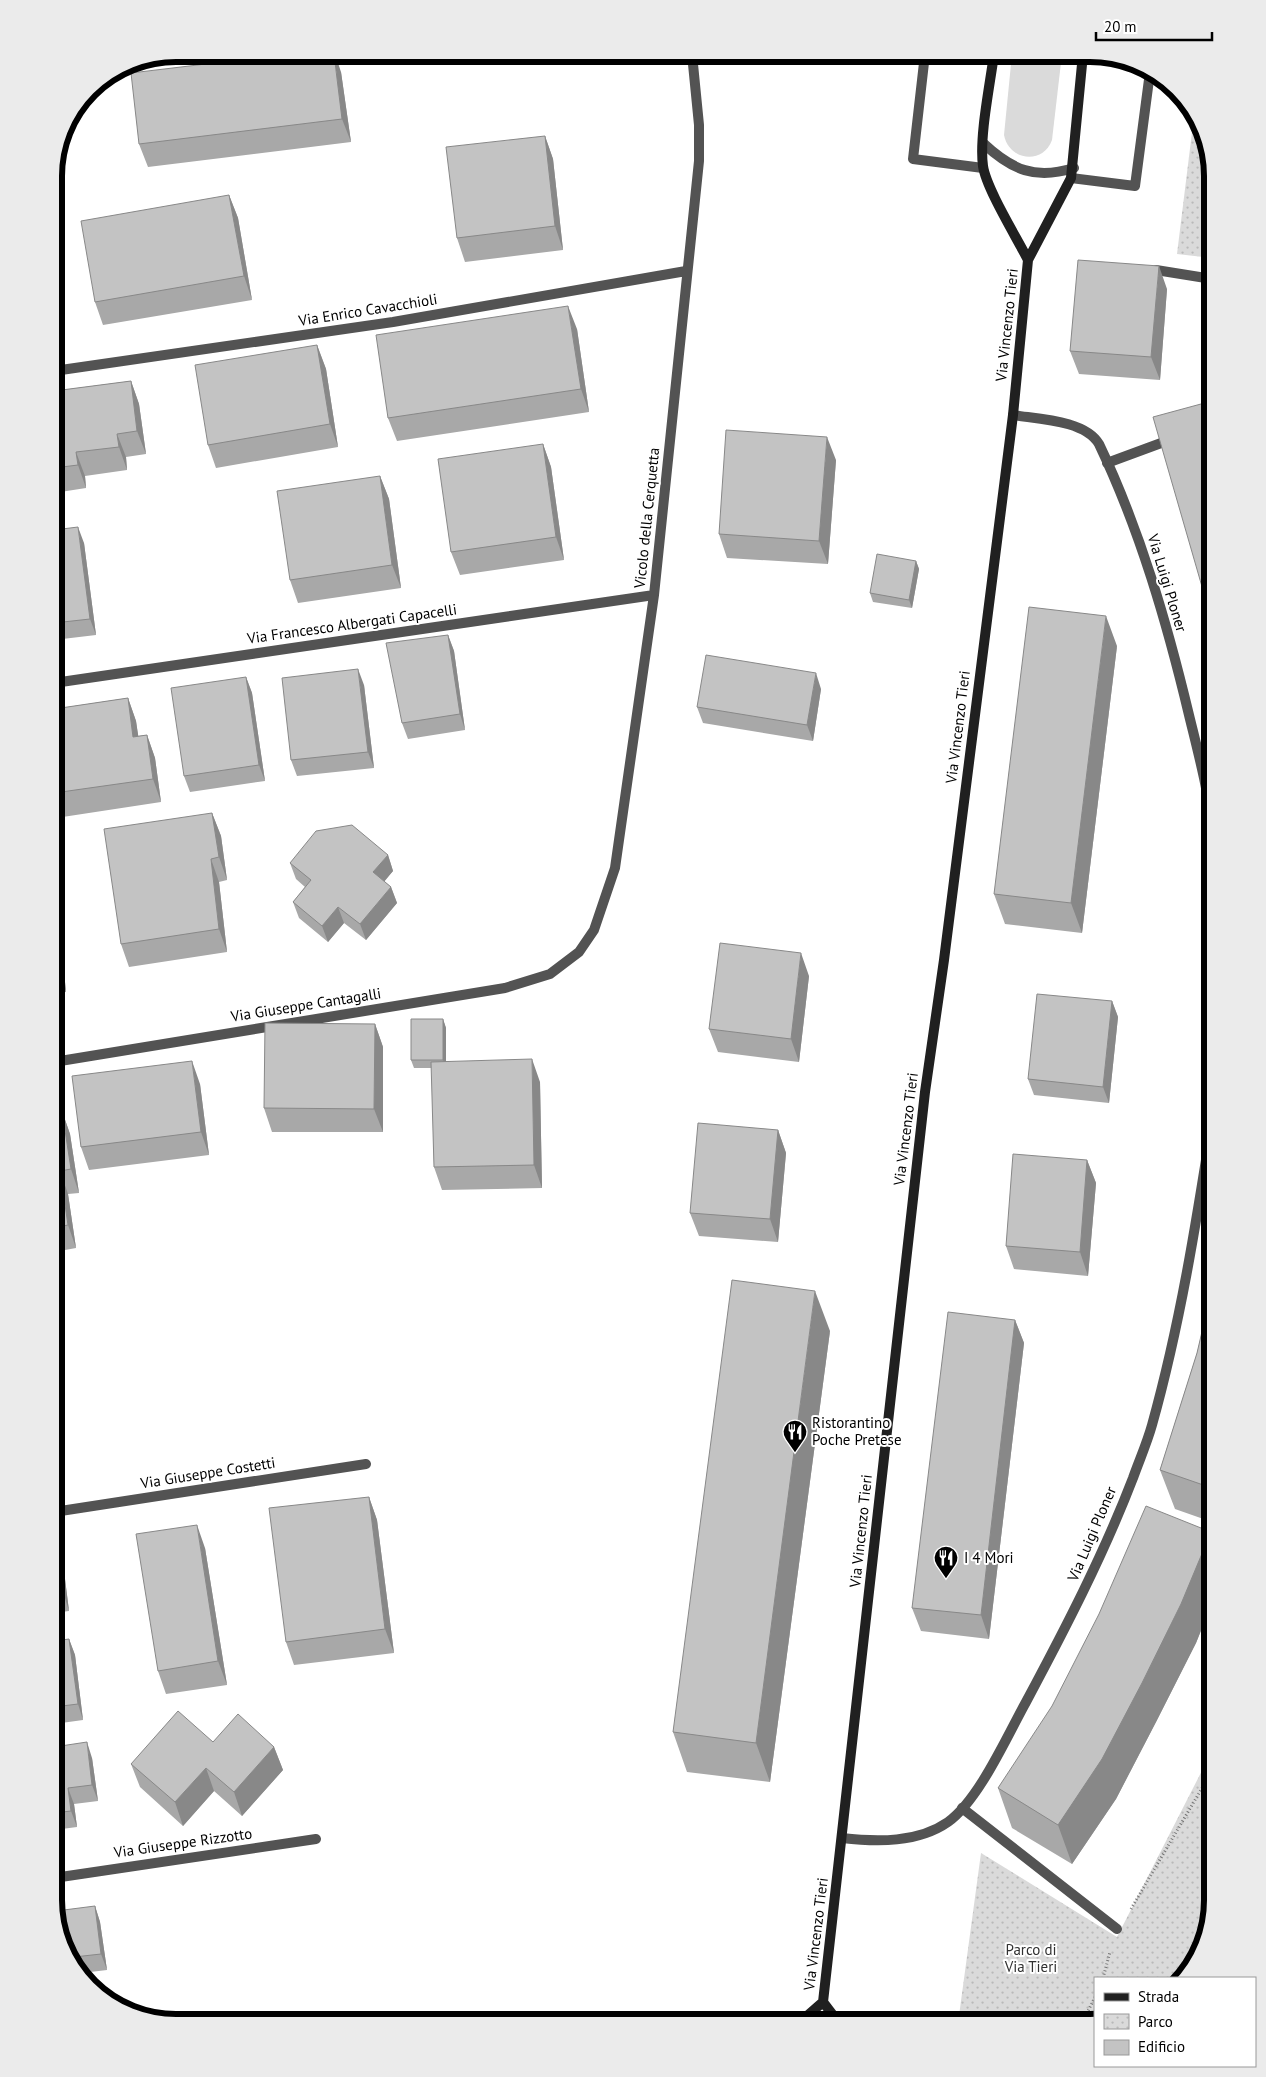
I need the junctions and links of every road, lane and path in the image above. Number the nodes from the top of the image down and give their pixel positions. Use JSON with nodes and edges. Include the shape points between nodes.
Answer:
{"nodes":[{"id":1,"x":693,"y":63,"type":"edge"},
{"id":2,"x":924,"y":63,"type":"edge"},
{"id":3,"x":993,"y":63,"type":"edge"},
{"id":4,"x":1083,"y":63,"type":"edge"},
{"id":5,"x":1149,"y":80,"type":"edge"},
{"id":6,"x":983,"y":143,"type":"junction"},
{"id":7,"x":983,"y":168,"type":"junction"},
{"id":8,"x":1072,"y":173,"type":"junction"},
{"id":9,"x":1028,"y":260,"type":"junction"},
{"id":10,"x":1156,"y":270,"type":"edge"},
{"id":11,"x":686,"y":271,"type":"junction"},
{"id":12,"x":1204,"y":278,"type":"edge"},
{"id":13,"x":63,"y":370,"type":"edge"},
{"id":14,"x":1013,"y":415,"type":"junction"},
{"id":15,"x":1179,"y":436,"type":"edge"},
{"id":16,"x":1107,"y":463,"type":"junction"},
{"id":17,"x":654,"y":595,"type":"junction"},
{"id":18,"x":63,"y":682,"type":"edge"},
{"id":19,"x":1204,"y":781,"type":"edge"},
{"id":20,"x":560,"y":968,"type":"joint"},
{"id":21,"x":62,"y":1061,"type":"edge"},
{"id":22,"x":1204,"y":1172,"type":"edge"},
{"id":23,"x":366,"y":1464,"type":"dead end"},
{"id":24,"x":62,"y":1511,"type":"edge"},
{"id":25,"x":1204,"y":1786,"type":"edge"},
{"id":26,"x":962,"y":1808,"type":"junction"},
{"id":27,"x":842,"y":1838,"type":"junction"},
{"id":28,"x":316,"y":1839,"type":"dead end"},
{"id":29,"x":62,"y":1877,"type":"edge"},
{"id":30,"x":1117,"y":1929,"type":"joint"},
{"id":31,"x":1094,"y":1999,"type":"edge"},
{"id":32,"x":823,"y":2002,"type":"junction"},
{"id":33,"x":809,"y":2014,"type":"edge"},
{"id":34,"x":832,"y":2014,"type":"edge"},
{"id":35,"x":1086,"y":2014,"type":"edge"}],
"edges":[{"from":1,"to":11,"type":"street","name":"Vicolo della Cerquetta","via":[[699,117],[699,161]]},
{"from":2,"to":7,"type":"street","via":[[913,159]]},
{"from":3,"to":6,"type":"street","name":"Via Vincenzo Tieri"},
{"from":4,"to":8,"type":"street","name":"Via Vincenzo Tieri"},
{"from":5,"to":8,"type":"street","via":[[1135,186]]},
{"from":6,"to":7,"type":"street","name":"Via Vincenzo Tieri"},
{"from":6,"to":8,"type":"street","via":[[1008,164],[1022,170]]},
{"from":7,"to":9,"type":"street","name":"Via Vincenzo Tieri"},
{"from":8,"to":9,"type":"street","name":"Via Vincenzo Tieri"},
{"from":9,"to":14,"type":"street","name":"Via Vincenzo Tieri"},
{"from":10,"to":12,"type":"street"},
{"from":11,"to":13,"type":"street","name":"Via Enrico Cavacchioli","via":[[393,322]]},
{"from":11,"to":17,"type":"street","name":"Vicolo della Cerquetta"},
{"from":14,"to":16,"type":"street","name":"Via Luigi Ploner","via":[[1081,428],[1096,438]]},
{"from":14,"to":27,"type":"street","name":"Via Vincenzo Tieri","via":[[944,960],[924,1092]]},
{"from":15,"to":16,"type":"street"},
{"from":16,"to":19,"type":"street","name":"Via Luigi Ploner","via":[[1157,594]]},
{"from":17,"to":18,"type":"street","name":"Via Francesco Albergati Capacelli"},
{"from":17,"to":20,"type":"street","name":"Vicolo della Cerquetta","via":[[615,868],[594,930],[579,952]]},
{"from":20,"to":21,"type":"street","name":"Via Giuseppe Cantagalli","via":[[542,978],[505,988]]},
{"from":22,"to":26,"type":"street","name":"Via Luigi Ploner","via":[[1184,1296],[1152,1427],[1115,1524],[1078,1604],[978,1787]]},
{"from":23,"to":24,"type":"street","name":"Via Giuseppe Costetti"},
{"from":25,"to":30,"type":"path","via":[[1141,1895]]},
{"from":26,"to":27,"type":"street","name":"Via Luigi Ploner","via":[[950,1820],[924,1833],[883,1841]]},
{"from":26,"to":30,"type":"street"},
{"from":27,"to":32,"type":"street","name":"Via Vincenzo Tieri"},
{"from":28,"to":29,"type":"street","name":"Via Giuseppe Rizzotto"},
{"from":31,"to":35,"type":"path"},
{"from":32,"to":33,"type":"street","name":"Via Vincenzo Tieri"},
{"from":32,"to":34,"type":"street","name":"Via Vincenzo Tieri"}]}
